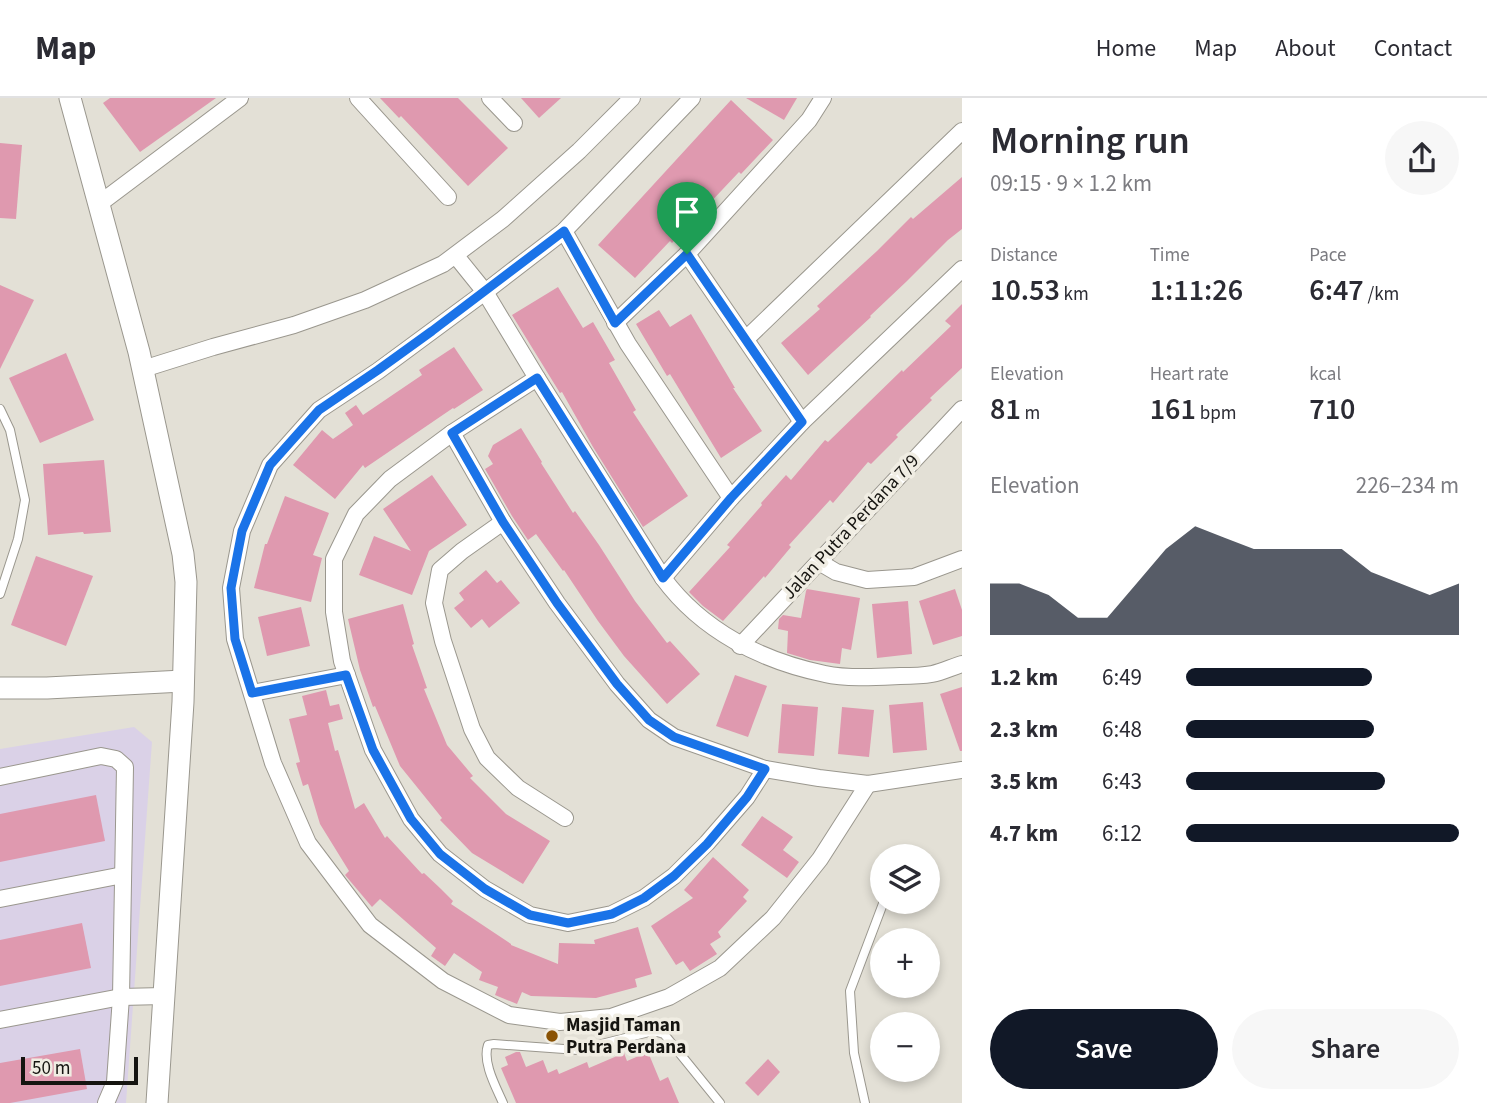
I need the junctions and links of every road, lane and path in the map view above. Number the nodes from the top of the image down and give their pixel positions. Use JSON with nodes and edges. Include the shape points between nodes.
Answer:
{"nodes":[{"id":1,"x":70,"y":98,"type":"edge"},
{"id":2,"x":240,"y":98,"type":"edge"},
{"id":3,"x":358,"y":98,"type":"edge"},
{"id":4,"x":490,"y":98,"type":"edge"},
{"id":5,"x":632,"y":98,"type":"edge"},
{"id":6,"x":692,"y":98,"type":"edge"},
{"id":7,"x":823,"y":98,"type":"edge"},
{"id":8,"x":514,"y":123,"type":"dead end"},
{"id":9,"x":962,"y":131,"type":"edge"},
{"id":10,"x":448,"y":197,"type":"dead end"},
{"id":11,"x":99,"y":204,"type":"junction"},
{"id":12,"x":564,"y":231,"type":"junction"},
{"id":13,"x":687,"y":254,"type":"junction"},
{"id":14,"x":456,"y":256,"type":"junction"},
{"id":15,"x":962,"y":269,"type":"edge"},
{"id":16,"x":485,"y":292,"type":"junction"},
{"id":17,"x":615,"y":323,"type":"junction"},
{"id":18,"x":746,"y":339,"type":"junction"},
{"id":19,"x":143,"y":369,"type":"junction"},
{"id":20,"x":537,"y":378,"type":"junction"},
{"id":21,"x":0,"y":409,"type":"edge"},
{"id":22,"x":962,"y":409,"type":"edge"},
{"id":23,"x":802,"y":422,"type":"junction"},
{"id":24,"x":452,"y":433,"type":"junction"},
{"id":25,"x":731,"y":498,"type":"junction"},
{"id":26,"x":503,"y":522,"type":"junction"},
{"id":27,"x":962,"y":559,"type":"edge"},
{"id":28,"x":819,"y":562,"type":"junction"},
{"id":29,"x":663,"y":578,"type":"junction"},
{"id":30,"x":0,"y":594,"type":"edge"},
{"id":31,"x":740,"y":646,"type":"junction"},
{"id":32,"x":962,"y":664,"type":"edge"},
{"id":33,"x":346,"y":675,"type":"junction"},
{"id":34,"x":183,"y":681,"type":"junction"},
{"id":35,"x":0,"y":688,"type":"edge"},
{"id":36,"x":252,"y":693,"type":"junction"},
{"id":37,"x":765,"y":769,"type":"junction"},
{"id":38,"x":962,"y":770,"type":"edge"},
{"id":39,"x":0,"y":778,"type":"edge"},
{"id":40,"x":868,"y":784,"type":"junction"},
{"id":41,"x":565,"y":818,"type":"dead end"},
{"id":42,"x":123,"y":875,"type":"junction"},
{"id":43,"x":0,"y":898,"type":"edge"},
{"id":44,"x":879,"y":914,"type":"edge"},
{"id":45,"x":163,"y":996,"type":"junction"},
{"id":46,"x":121,"y":997,"type":"junction"},
{"id":47,"x":0,"y":1020,"type":"edge"},
{"id":48,"x":106,"y":1103,"type":"edge"},
{"id":49,"x":157,"y":1103,"type":"edge"},
{"id":50,"x":503,"y":1103,"type":"edge"},
{"id":51,"x":720,"y":1103,"type":"edge"},
{"id":52,"x":865,"y":1103,"type":"edge"}],
"edges":[{"from":1,"to":11,"type":"street"},
{"from":2,"to":11,"type":"street"},
{"from":3,"to":10,"type":"street"},
{"from":4,"to":8,"type":"street"},
{"from":5,"to":14,"type":"street","via":[[579,151]]},
{"from":6,"to":12,"type":"street"},
{"from":7,"to":13,"type":"street"},
{"from":9,"to":18,"type":"street"},
{"from":11,"to":19,"type":"street"},
{"from":12,"to":16,"type":"street"},
{"from":12,"to":17,"type":"street"},
{"from":13,"to":17,"type":"street"},
{"from":13,"to":18,"type":"street"},
{"from":14,"to":16,"type":"street"},
{"from":14,"to":19,"type":"street","via":[[365,300],[294,326]]},
{"from":15,"to":23,"type":"street"},
{"from":16,"to":20,"type":"street"},
{"from":16,"to":36,"type":"street","via":[[319,410],[270,465],[242,531],[231,588],[235,639]]},
{"from":17,"to":25,"type":"street"},
{"from":18,"to":23,"type":"street"},
{"from":19,"to":34,"type":"street","via":[[183,554]]},
{"from":20,"to":24,"type":"street"},
{"from":20,"to":29,"type":"street"},
{"from":21,"to":30,"type":"lane","via":[[10,430],[25,500]]},
{"from":22,"to":28,"type":"street","name":"Jalan Putra Perdana 7/9"},
{"from":23,"to":25,"type":"street"},
{"from":24,"to":26,"type":"street"},
{"from":24,"to":33,"type":"street","via":[[390,479],[356,514],[334,559],[334,612]]},
{"from":25,"to":29,"type":"street"},
{"from":26,"to":37,"type":"street","via":[[557,603],[649,720],[674,737]]},
{"from":26,"to":41,"type":"street","via":[[440,570],[434,603],[472,729],[487,758],[518,788]]},
{"from":27,"to":28,"type":"street","via":[[914,577],[867,580]]},
{"from":28,"to":31,"type":"street","name":"Jalan Putra Perdana 7/9"},
{"from":29,"to":31,"type":"street","via":[[694,614]]},
{"from":31,"to":32,"type":"street","via":[[827,675],[932,674]]},
{"from":33,"to":36,"type":"street"},
{"from":33,"to":37,"type":"street","via":[[373,750],[411,819],[440,854],[485,889],[530,915],[568,923],[612,914],[644,898],[707,844]]},
{"from":34,"to":35,"type":"street"},
{"from":34,"to":45,"type":"street"},
{"from":36,"to":40,"type":"street","via":[[272,763],[308,843],[370,925],[443,981],[509,1015],[560,1022],[611,1017],[669,997],[720,968],[773,918],[820,859]]},
{"from":37,"to":40,"type":"street"},
{"from":38,"to":40,"type":"street"},
{"from":39,"to":42,"type":"street","via":[[101,756],[116,759],[125,767]]},
{"from":42,"to":43,"type":"street"},
{"from":42,"to":46,"type":"street"},
{"from":44,"to":52,"type":"lane","via":[[850,991],[854,1053]]},
{"from":45,"to":46,"type":"street"},
{"from":45,"to":49,"type":"street"},
{"from":46,"to":47,"type":"street"},
{"from":46,"to":48,"type":"street","via":[[115,1082]]},
{"from":50,"to":51,"type":"lane","via":[[491,1075],[488,1045],[578,1050],[657,1032],[664,1034]]}]}
